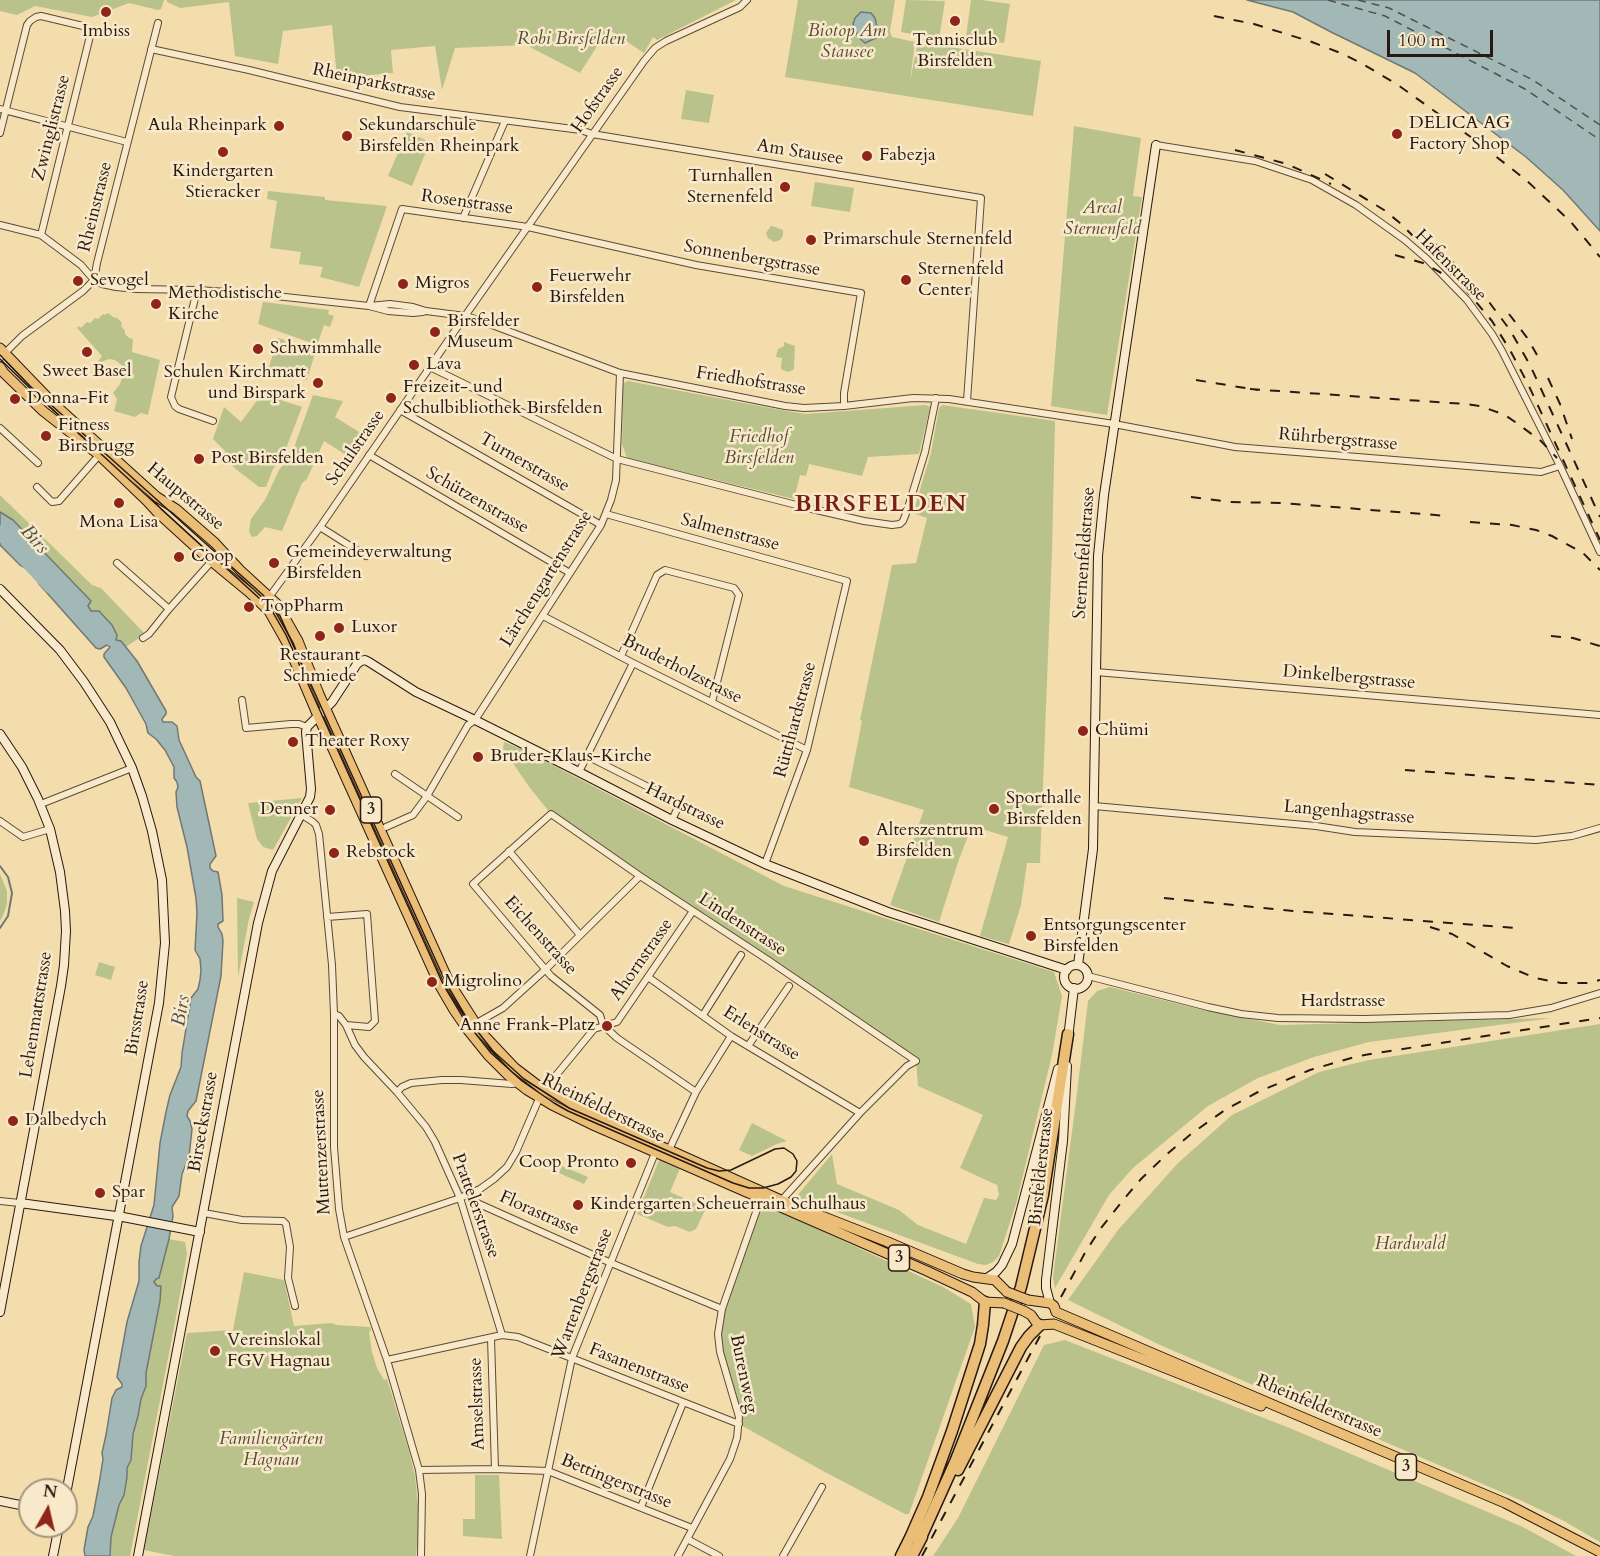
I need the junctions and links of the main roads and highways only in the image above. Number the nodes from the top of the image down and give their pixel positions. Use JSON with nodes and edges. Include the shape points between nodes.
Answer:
{"nodes":[{"id":1,"x":1,"y":353,"type":"edge"},
{"id":2,"x":0,"y":367,"type":"edge"},
{"id":3,"x":102,"y":452,"type":"junction"},
{"id":4,"x":270,"y":596,"type":"junction"},
{"id":5,"x":261,"y":604,"type":"junction"},
{"id":6,"x":471,"y":1026,"type":"junction"},
{"id":7,"x":1068,"y":1034,"type":"road end"},
{"id":8,"x":542,"y":1094,"type":"junction"},
{"id":9,"x":667,"y":1154,"type":"junction"},
{"id":10,"x":780,"y":1203,"type":"junction"},
{"id":11,"x":986,"y":1279,"type":"junction"},
{"id":12,"x":981,"y":1299,"type":"junction"},
{"id":13,"x":1056,"y":1312,"type":"junction"},
{"id":14,"x":1045,"y":1324,"type":"junction"},
{"id":15,"x":915,"y":1540,"type":"junction"},
{"id":16,"x":1600,"y":1552,"type":"edge"},
{"id":17,"x":901,"y":1556,"type":"edge"},
{"id":18,"x":912,"y":1556,"type":"edge"},
{"id":19,"x":1597,"y":1556,"type":"edge"}],
"edges":[{"from":1,"to":3,"type":"main road","name":"Hauptstrasse","number":"3"},
{"from":2,"to":3,"type":"main road","name":"Hauptstrasse","number":"3","via":[[43,411]]},
{"from":3,"to":4,"type":"main road","name":"Hauptstrasse","number":"3","via":[[201,530]]},
{"from":3,"to":5,"type":"main road","name":"Hauptstrasse","number":"3","via":[[158,513]]},
{"from":4,"to":5,"type":"main road"},
{"from":4,"to":6,"type":"main road","name":"Rheinfelderstrasse","number":"3","via":[[298,641]]},
{"from":5,"to":6,"type":"main road","name":"Rheinfelderstrasse","number":"3","via":[[287,643],[440,986],[454,1010]]},
{"from":6,"to":8,"type":"main road","name":"Rheinfelderstrasse","number":"3","via":[[522,1080]]},
{"from":7,"to":15,"type":"highway","via":[[1046,1179],[1021,1287],[969,1425]]},
{"from":8,"to":9,"type":"main road","name":"Rheinfelderstrasse","number":"3"},
{"from":8,"to":9,"type":"main road","name":"Rheinfelderstrasse","number":"3","via":[[566,1113],[656,1153]]},
{"from":9,"to":10,"type":"main road","name":"Rheinfelderstrasse","number":"3"},
{"from":10,"to":11,"type":"main road","name":"Rheinfelderstrasse","number":"3","via":[[963,1274]]},
{"from":10,"to":12,"type":"main road","name":"Rheinfelderstrasse","number":"3"},
{"from":11,"to":12,"type":"main road","via":[[976,1290]]},
{"from":11,"to":13,"type":"main road","name":"Rheinfelderstrasse","bridge":true,"via":[[995,1280],[1007,1292],[1028,1300],[1050,1303]]},
{"from":12,"to":14,"type":"main road","name":"Rheinfelderstrasse","bridge":true,"via":[[1004,1303]]},
{"from":12,"to":15,"type":"highway","via":[[980,1344]]},
{"from":13,"to":14,"type":"main road","via":[[1055,1318]]},
{"from":13,"to":16,"type":"main road","name":"Rheinfelderstrasse","number":"3","via":[[1505,1503]]},
{"from":14,"to":15,"type":"highway","via":[[1029,1336],[963,1462]]},
{"from":14,"to":19,"type":"main road","name":"Rheinfelderstrasse","number":"3","via":[[1253,1403],[1498,1506]]},
{"from":15,"to":17,"type":"highway"},
{"from":15,"to":18,"type":"highway"}]}
